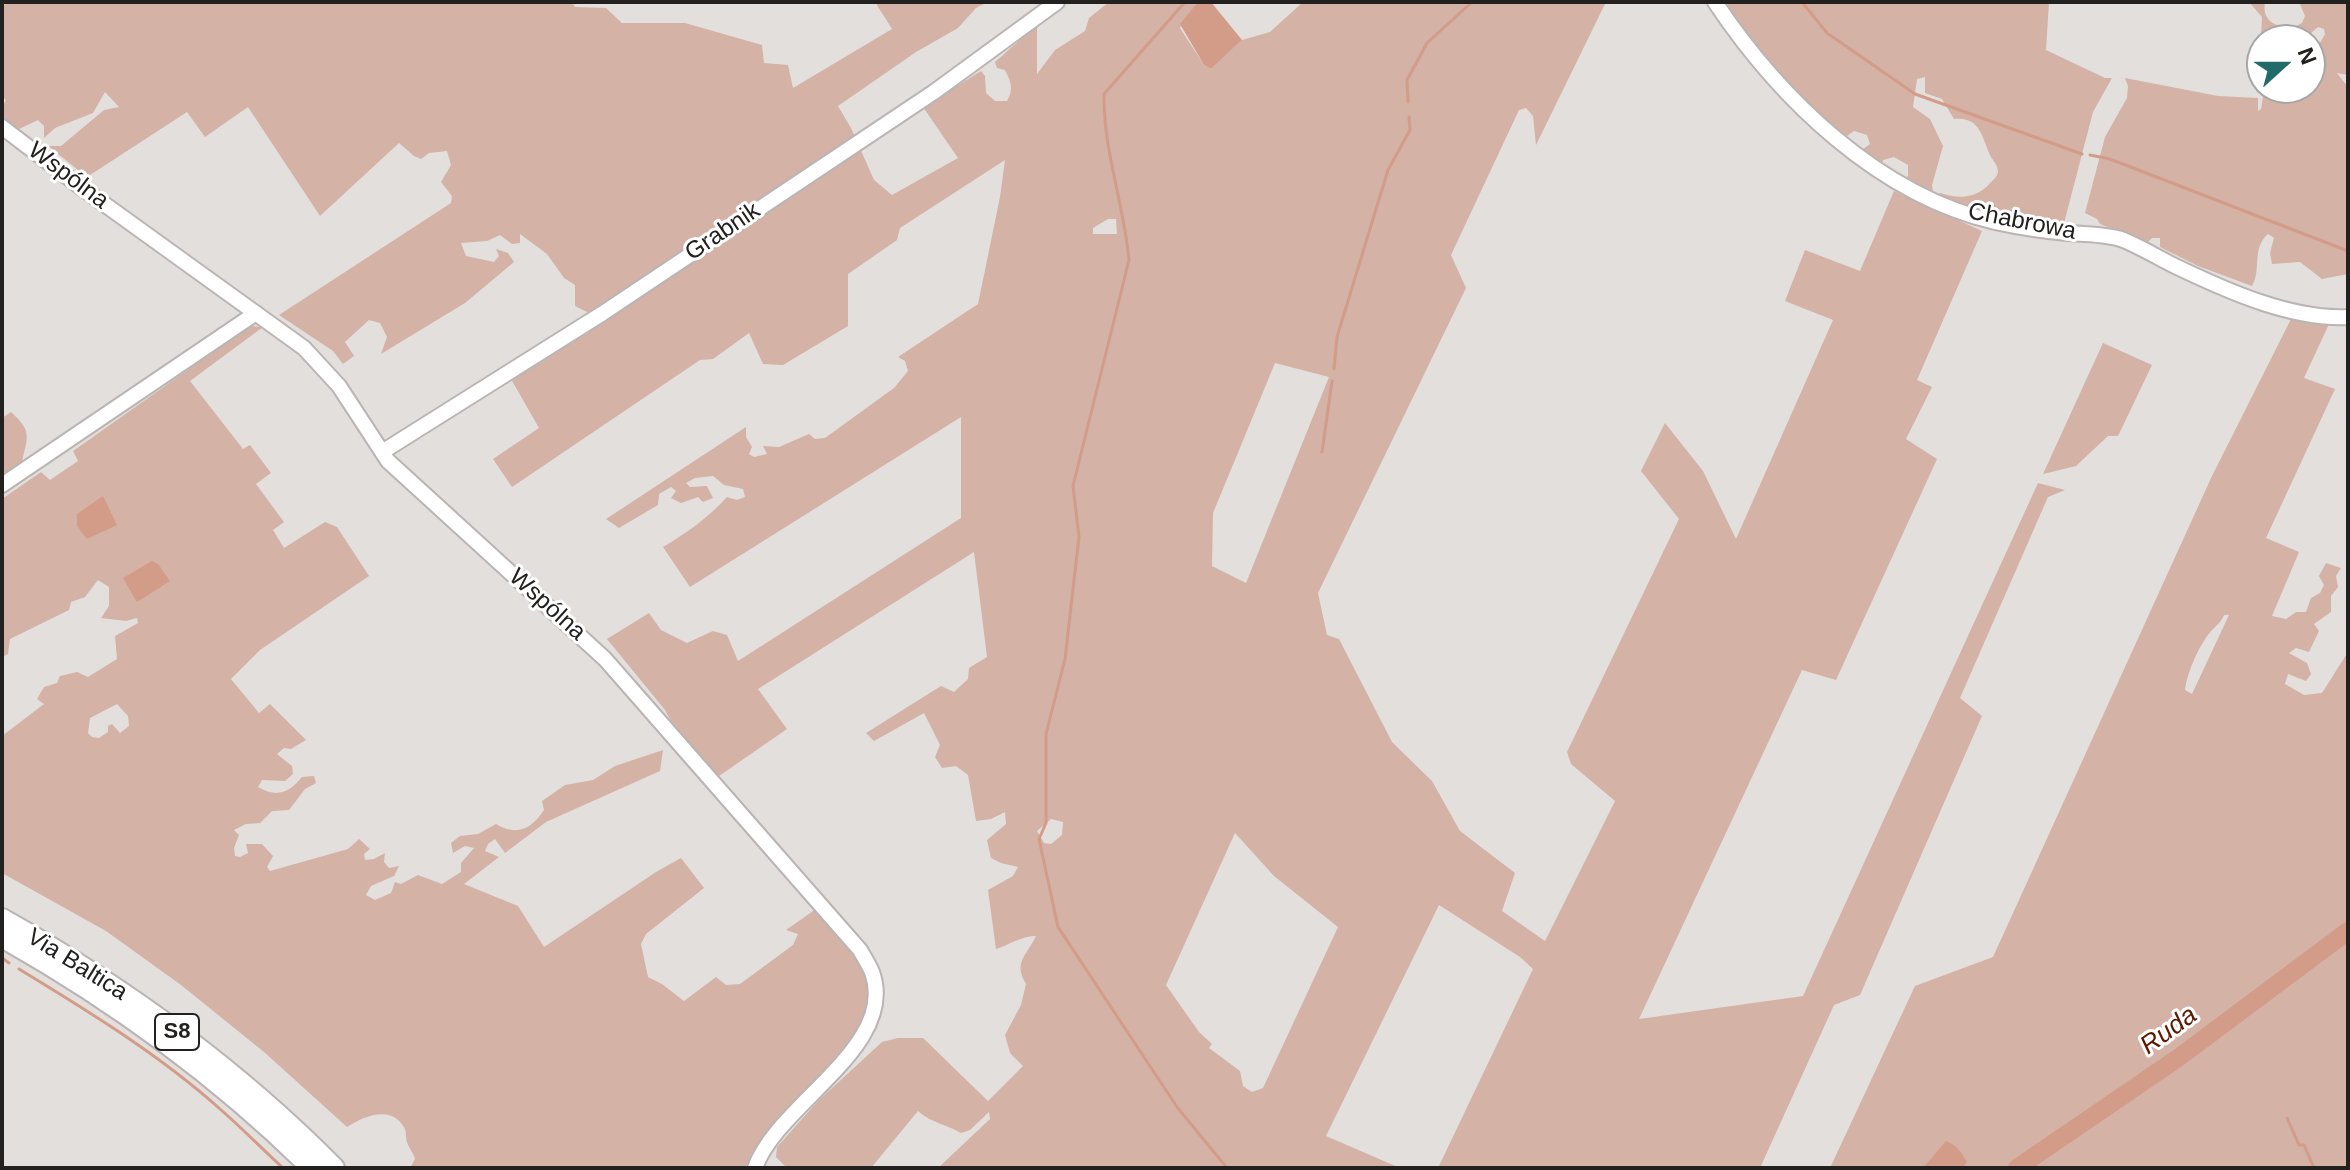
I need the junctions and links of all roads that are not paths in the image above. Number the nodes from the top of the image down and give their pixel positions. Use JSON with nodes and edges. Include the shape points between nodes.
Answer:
{"nodes":[{"id":1,"x":1057,"y":2,"type":"edge"},
{"id":2,"x":1715,"y":2,"type":"edge"},
{"id":3,"x":2,"y":127,"type":"edge"},
{"id":4,"x":256,"y":313,"type":"junction"},
{"id":5,"x":2348,"y":317,"type":"edge"},
{"id":6,"x":382,"y":452,"type":"junction"},
{"id":7,"x":2,"y":485,"type":"edge"},
{"id":8,"x":2,"y":919,"type":"edge"},
{"id":9,"x":2,"y":937,"type":"edge"},
{"id":10,"x":312,"y":1168,"type":"edge"},
{"id":11,"x":334,"y":1168,"type":"edge"},
{"id":12,"x":755,"y":1168,"type":"edge"}],
"edges":[{"from":1,"to":6,"type":"street","name":"Grabnik","via":[[934,92],[603,313]]},
{"from":2,"to":5,"type":"street","name":"Chabrowa","via":[[1739,39],[1831,135],[1880,171],[1934,200],[1995,222],[2120,239],[2267,304],[2321,317]]},
{"from":3,"to":4,"type":"street","name":"Wspólna"},
{"from":4,"to":6,"type":"street","name":"Wspólna","via":[[322,366]]},
{"from":4,"to":7,"type":"street"},
{"from":6,"to":12,"type":"street","name":"Wspólna","via":[[605,659],[860,950],[872,973],[876,995],[861,1041],[775,1132]]},
{"from":8,"to":11,"type":"highway","name":"Via Baltica","number":"S8","via":[[79,964],[175,1031],[257,1096]]},
{"from":9,"to":10,"type":"highway","name":"Via Baltica","number":"S8","via":[[175,1050]]}]}
